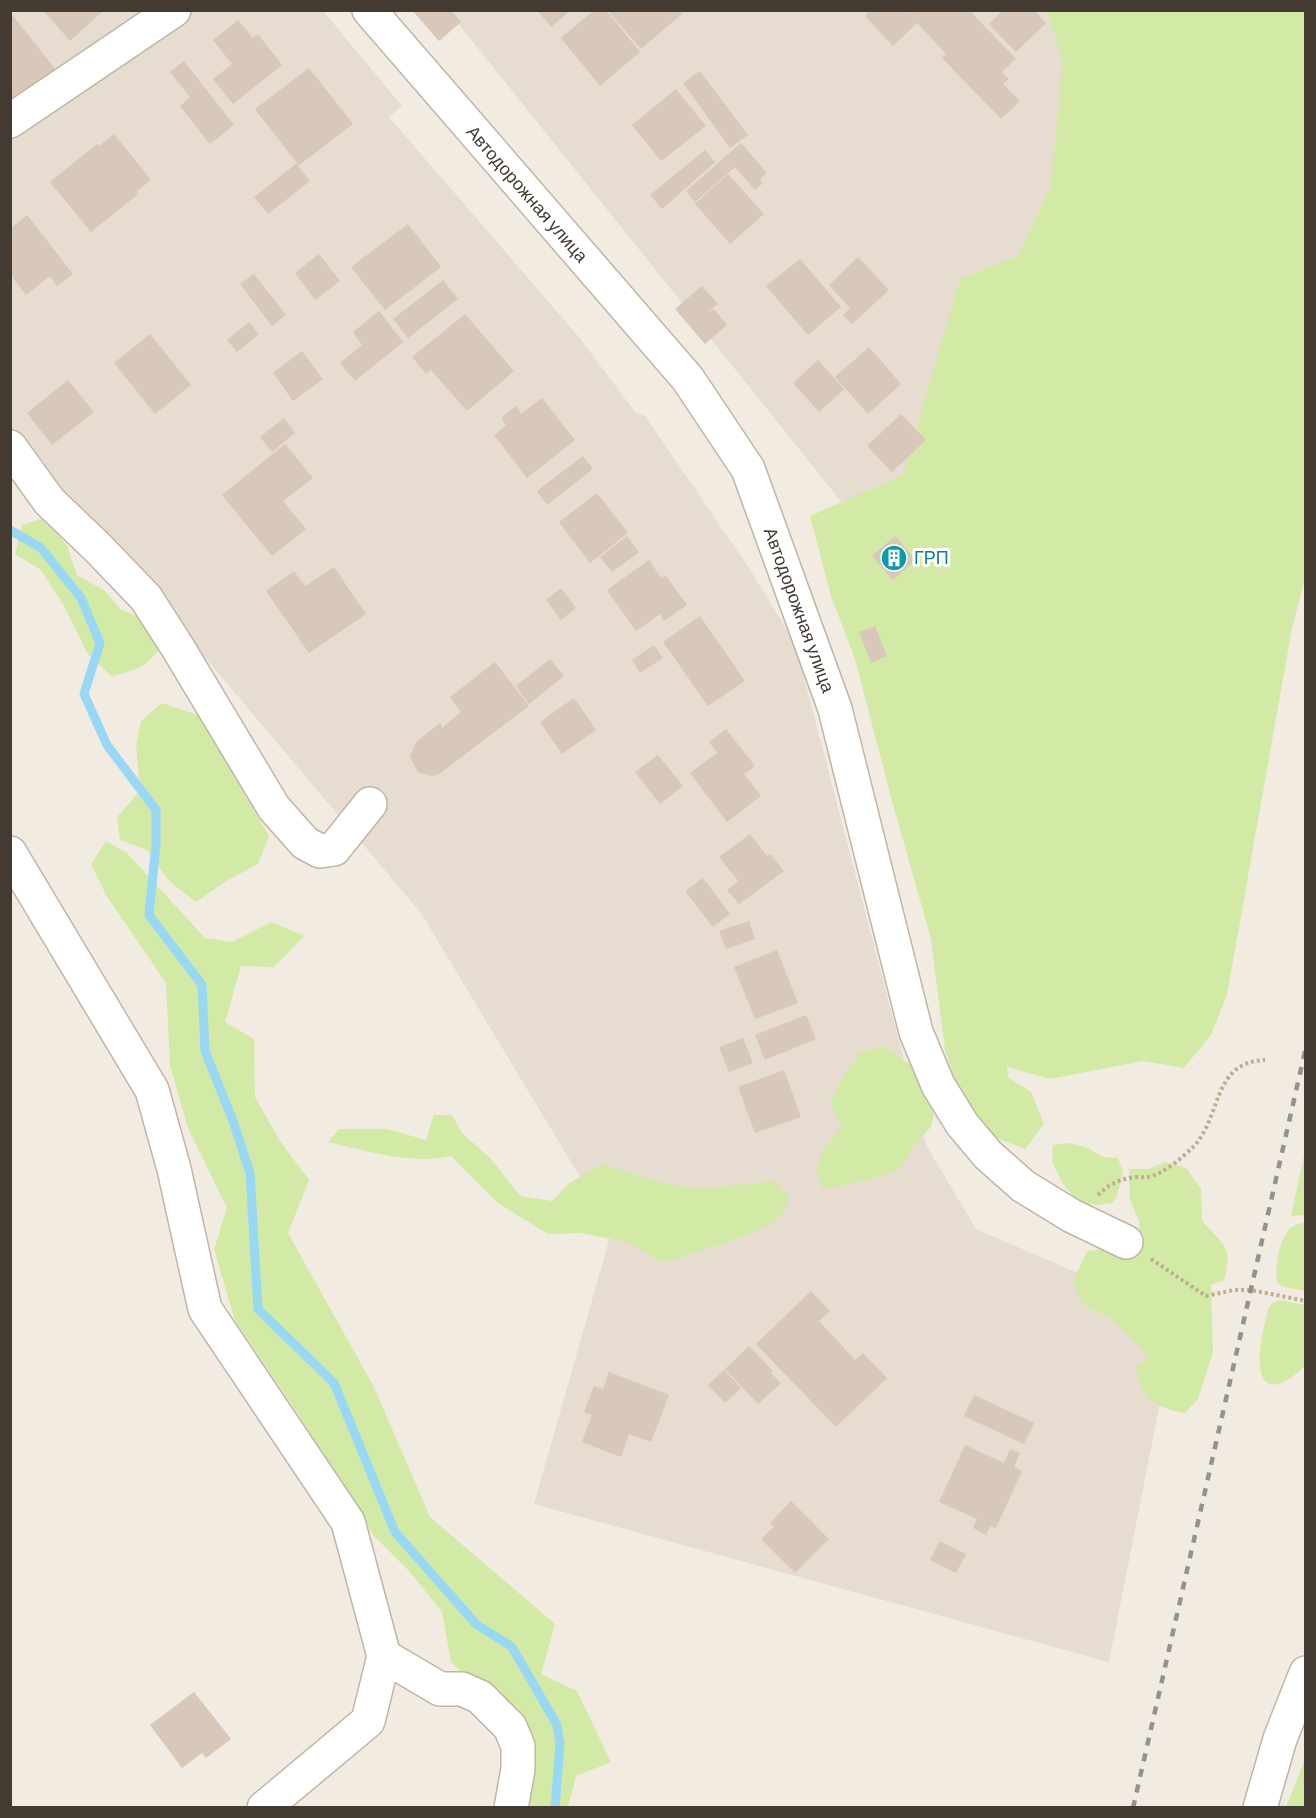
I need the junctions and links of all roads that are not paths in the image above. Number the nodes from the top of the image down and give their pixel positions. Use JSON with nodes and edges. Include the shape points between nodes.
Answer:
{"nodes":[{"id":1,"x":174,"y":10,"type":"edge"},
{"id":2,"x":369,"y":10,"type":"edge"},
{"id":3,"x":10,"y":121,"type":"edge"},
{"id":4,"x":10,"y":447,"type":"edge"},
{"id":5,"x":370,"y":804,"type":"dead end"},
{"id":6,"x":10,"y":853,"type":"edge"},
{"id":7,"x":1126,"y":1242,"type":"road end"},
{"id":8,"x":384,"y":1656,"type":"junction"},
{"id":9,"x":1305,"y":1673,"type":"edge"},
{"id":10,"x":264,"y":1808,"type":"edge"},
{"id":11,"x":511,"y":1808,"type":"edge"},
{"id":12,"x":1260,"y":1808,"type":"edge"}],
"edges":[{"from":1,"to":3,"type":"street"},
{"from":2,"to":7,"type":"street","name":"Автодорожная улица","via":[[688,379],[748,469],[835,709],[916,1032],[938,1085],[962,1124],[988,1155],[1023,1186]]},
{"from":4,"to":5,"type":"street","via":[[49,501],[146,598],[274,808],[305,843],[320,851],[334,849]]},
{"from":6,"to":8,"type":"street","via":[[152,1090],[205,1309],[348,1522]]},
{"from":8,"to":10,"type":"street","via":[[368,1721]]},
{"from":8,"to":11,"type":"street","via":[[440,1689],[462,1689],[480,1697],[510,1727],[518,1746]]},
{"from":9,"to":12,"type":"street"}]}
